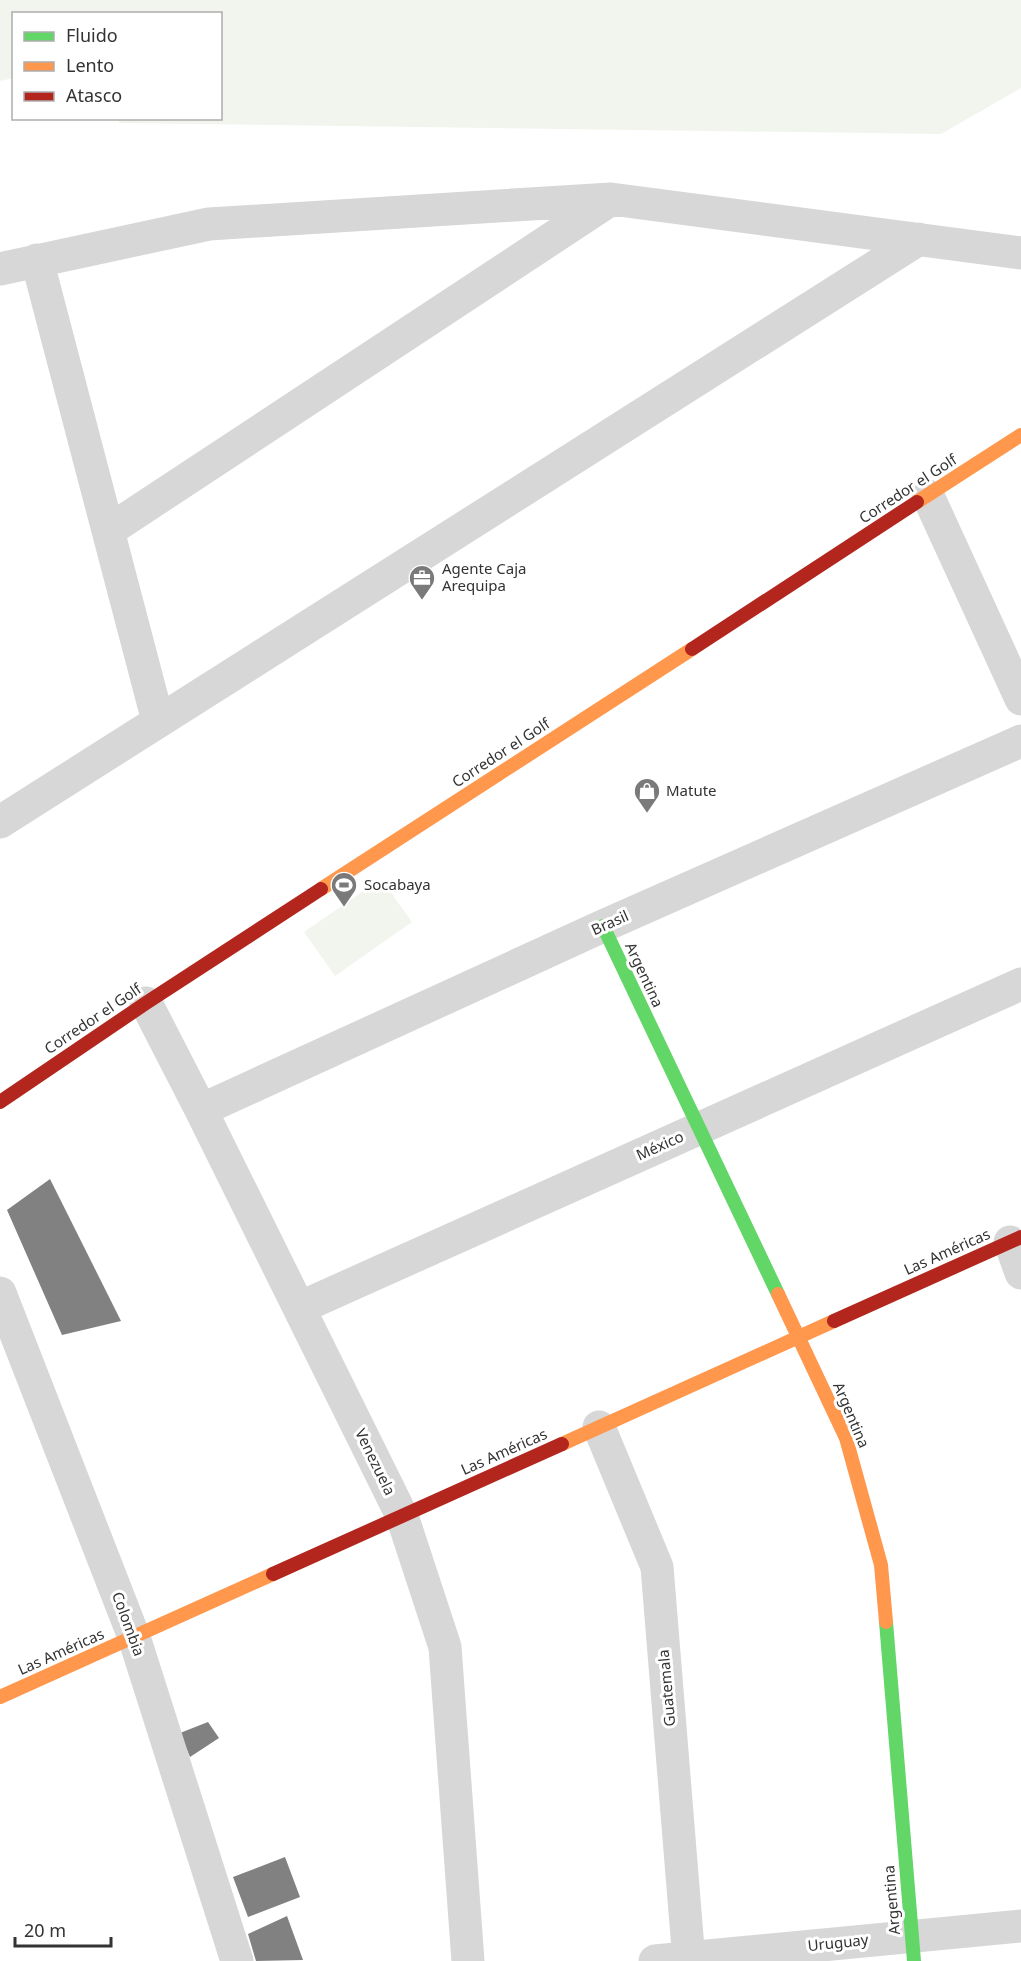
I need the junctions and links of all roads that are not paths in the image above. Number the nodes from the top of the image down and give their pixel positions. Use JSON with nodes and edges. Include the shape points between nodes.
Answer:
{"nodes":[{"id":1,"x":612,"y":199,"type":"junction"},
{"id":2,"x":919,"y":239,"type":"junction"},
{"id":3,"x":1021,"y":253,"type":"edge"},
{"id":4,"x":36,"y":260,"type":"junction"},
{"id":5,"x":0,"y":269,"type":"edge"},
{"id":6,"x":1021,"y":435,"type":"edge"},
{"id":7,"x":928,"y":496,"type":"junction"},
{"id":8,"x":108,"y":531,"type":"junction"},
{"id":9,"x":1021,"y":699,"type":"edge"},
{"id":10,"x":158,"y":722,"type":"junction"},
{"id":11,"x":1021,"y":741,"type":"edge"},
{"id":12,"x":0,"y":822,"type":"edge"},
{"id":13,"x":603,"y":926,"type":"junction"},
{"id":14,"x":1021,"y":984,"type":"edge"},
{"id":15,"x":146,"y":1003,"type":"junction"},
{"id":16,"x":0,"y":1102,"type":"edge"},
{"id":17,"x":201,"y":1110,"type":"junction"},
{"id":18,"x":699,"y":1129,"type":"junction"},
{"id":19,"x":1015,"y":1240,"type":"edge"},
{"id":20,"x":1021,"y":1273,"type":"edge"},
{"id":21,"x":0,"y":1293,"type":"edge"},
{"id":22,"x":299,"y":1308,"type":"junction"},
{"id":23,"x":798,"y":1337,"type":"junction"},
{"id":24,"x":599,"y":1427,"type":"junction"},
{"id":25,"x":402,"y":1516,"type":"junction"},
{"id":26,"x":134,"y":1637,"type":"junction"},
{"id":27,"x":0,"y":1697,"type":"edge"},
{"id":28,"x":1021,"y":1926,"type":"edge"},
{"id":29,"x":913,"y":1949,"type":"edge"},
{"id":30,"x":689,"y":1959,"type":"edge"},
{"id":31,"x":237,"y":1961,"type":"edge"},
{"id":32,"x":468,"y":1961,"type":"edge"},
{"id":33,"x":655,"y":1961,"type":"edge"}],
"edges":[{"from":1,"to":2,"type":"street"},
{"from":1,"to":4,"type":"street","via":[[209,224]]},
{"from":1,"to":8,"type":"street"},
{"from":2,"to":3,"type":"street"},
{"from":2,"to":10,"type":"street"},
{"from":4,"to":5,"type":"street"},
{"from":4,"to":8,"type":"street"},
{"from":6,"to":7,"type":"street","name":"Corredor el Golf"},
{"from":7,"to":9,"type":"street"},
{"from":7,"to":15,"type":"street","name":"Corredor el Golf"},
{"from":8,"to":10,"type":"street"},
{"from":10,"to":12,"type":"street"},
{"from":11,"to":13,"type":"street","name":"Brasil"},
{"from":13,"to":17,"type":"street","name":"Brasil"},
{"from":13,"to":18,"type":"street","name":"Argentina"},
{"from":14,"to":18,"type":"street","name":"México"},
{"from":15,"to":16,"type":"street","name":"Corredor el Golf"},
{"from":15,"to":17,"type":"street","name":"Venezuela"},
{"from":17,"to":22,"type":"street","name":"Venezuela"},
{"from":18,"to":22,"type":"street","name":"México"},
{"from":18,"to":23,"type":"street","name":"Argentina"},
{"from":19,"to":20,"type":"street"},
{"from":19,"to":23,"type":"street","name":"Las Américas"},
{"from":21,"to":26,"type":"street","name":"Colombia"},
{"from":22,"to":25,"type":"street","name":"Venezuela"},
{"from":23,"to":24,"type":"street","name":"Las Américas"},
{"from":23,"to":29,"type":"street","name":"Argentina","via":[[846,1438],[881,1565]]},
{"from":24,"to":25,"type":"street","name":"Las Américas"},
{"from":24,"to":30,"type":"street","name":"Guatemala","via":[[657,1567]]},
{"from":25,"to":26,"type":"street","name":"Las Américas"},
{"from":25,"to":32,"type":"street","name":"Venezuela","via":[[444,1647]]},
{"from":26,"to":27,"type":"street","name":"Las Américas"},
{"from":26,"to":31,"type":"street","name":"Colombia"},
{"from":28,"to":29,"type":"street","name":"Uruguay"},
{"from":29,"to":30,"type":"street","name":"Uruguay"},
{"from":30,"to":33,"type":"street","name":"Uruguay"}]}
